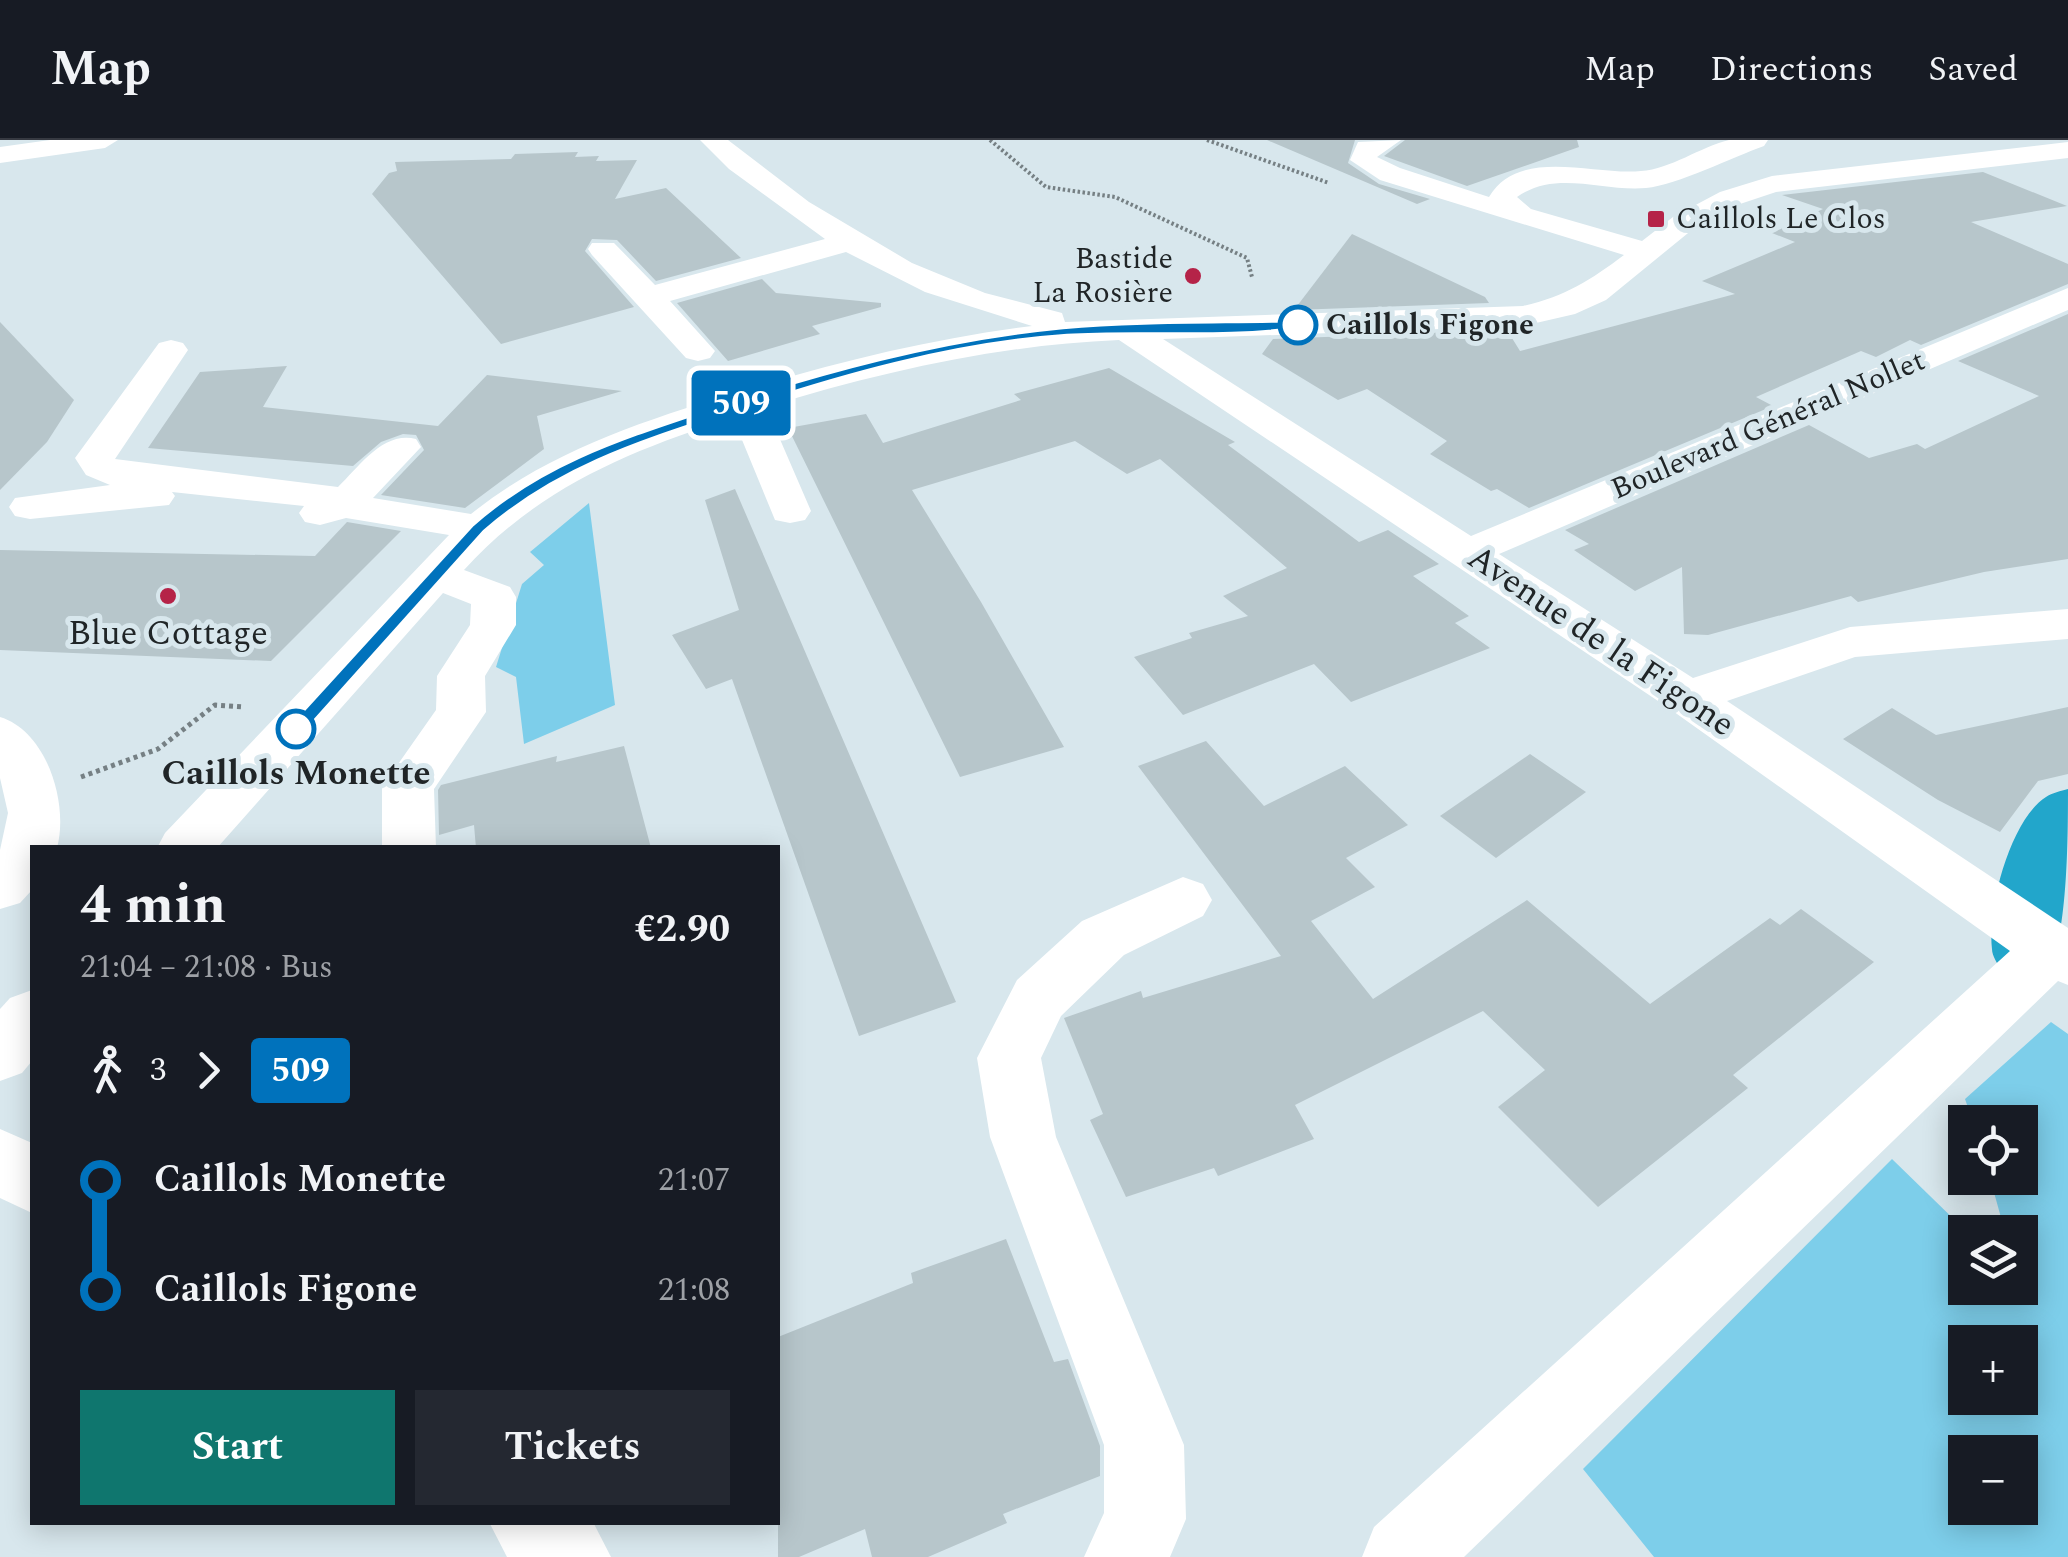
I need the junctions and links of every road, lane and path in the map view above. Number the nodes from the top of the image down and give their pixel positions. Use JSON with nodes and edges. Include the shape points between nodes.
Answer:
{"nodes":[{"id":1,"x":105,"y":140,"type":"edge"},
{"id":2,"x":748,"y":140,"type":"edge"},
{"id":3,"x":990,"y":140,"type":"edge"},
{"id":4,"x":1207,"y":140,"type":"edge"},
{"id":5,"x":1388,"y":140,"type":"edge"},
{"id":6,"x":1756,"y":140,"type":"edge"},
{"id":7,"x":72,"y":143,"type":"edge"},
{"id":8,"x":702,"y":144,"type":"edge"},
{"id":9,"x":2054,"y":151,"type":"edge"},
{"id":10,"x":0,"y":155,"type":"edge"},
{"id":11,"x":1344,"y":188,"type":"dead end"},
{"id":12,"x":1520,"y":214,"type":"junction"},
{"id":13,"x":835,"y":245,"type":"junction"},
{"id":14,"x":603,"y":249,"type":"dead end"},
{"id":15,"x":1648,"y":252,"type":"junction"},
{"id":16,"x":1252,"y":277,"type":"dead end"},
{"id":17,"x":648,"y":297,"type":"junction"},
{"id":18,"x":2068,"y":298,"type":"edge"},
{"id":19,"x":1115,"y":330,"type":"junction"},
{"id":20,"x":964,"y":345,"type":"junction"},
{"id":21,"x":171,"y":350,"type":"dead end"},
{"id":22,"x":698,"y":351,"type":"dead end"},
{"id":23,"x":745,"y":402,"type":"junction"},
{"id":24,"x":402,"y":447,"type":"dead end"},
{"id":25,"x":343,"y":505,"type":"junction"},
{"id":26,"x":30,"y":507,"type":"dead end"},
{"id":27,"x":790,"y":511,"type":"dead end"},
{"id":28,"x":478,"y":528,"type":"junction"},
{"id":29,"x":1468,"y":552,"type":"junction"},
{"id":30,"x":436,"y":575,"type":"junction"},
{"id":31,"x":2068,"y":624,"type":"edge"},
{"id":32,"x":1687,"y":697,"type":"junction"},
{"id":33,"x":310,"y":713,"type":"junction"},
{"id":34,"x":0,"y":735,"type":"edge"},
{"id":35,"x":33,"y":795,"type":"junction"},
{"id":36,"x":33,"y":845,"type":"edge"},
{"id":37,"x":187,"y":845,"type":"edge"},
{"id":38,"x":409,"y":845,"type":"edge"},
{"id":39,"x":30,"y":850,"type":"edge"},
{"id":40,"x":0,"y":888,"type":"edge"},
{"id":41,"x":1183,"y":900,"type":"dead end"},
{"id":42,"x":2060,"y":954,"type":"edge"},
{"id":43,"x":30,"y":1018,"type":"edge"},
{"id":44,"x":0,"y":1053,"type":"edge"},
{"id":45,"x":0,"y":1162,"type":"edge"},
{"id":46,"x":30,"y":1179,"type":"edge"},
{"id":47,"x":533,"y":1525,"type":"edge"},
{"id":48,"x":569,"y":1557,"type":"edge"},
{"id":49,"x":1126,"y":1557,"type":"edge"},
{"id":50,"x":1404,"y":1557,"type":"edge"}],
"edges":[{"from":1,"to":7,"type":"street"},
{"from":2,"to":8,"type":"street"},
{"from":3,"to":16,"type":"path","via":[[1046,187],[1114,197],[1247,258]]},
{"from":4,"to":11,"type":"path"},
{"from":5,"to":12,"type":"street","via":[[1367,148],[1363,160]]},
{"from":6,"to":12,"type":"street","via":[[1646,180],[1566,174],[1524,181],[1502,197]]},
{"from":7,"to":10,"type":"street"},
{"from":8,"to":13,"type":"street","via":[[754,202]]},
{"from":9,"to":15,"type":"street","via":[[1772,184],[1700,213]]},
{"from":12,"to":15,"type":"street"},
{"from":13,"to":17,"type":"street"},
{"from":13,"to":19,"type":"street","via":[[993,309]]},
{"from":13,"to":20,"type":"street","via":[[932,307]]},
{"from":14,"to":17,"type":"street"},
{"from":15,"to":19,"type":"street","via":[[1595,293],[1523,316]]},
{"from":17,"to":22,"type":"street"},
{"from":18,"to":29,"type":"street","name":"Boulevard Général Nollet"},
{"from":19,"to":20,"type":"street"},
{"from":19,"to":29,"type":"street","name":"Avenue de la Figone"},
{"from":20,"to":23,"type":"street"},
{"from":21,"to":25,"type":"street","via":[[96,458],[100,467],[330,497]]},
{"from":23,"to":27,"type":"street"},
{"from":23,"to":28,"type":"street","via":[[597,452],[507,503]]},
{"from":24,"to":25,"type":"street"},
{"from":25,"to":26,"type":"street","via":[[316,514],[131,494]]},
{"from":25,"to":28,"type":"street"},
{"from":28,"to":30,"type":"street"},
{"from":29,"to":32,"type":"street","name":"Avenue de la Figone"},
{"from":30,"to":33,"type":"street"},
{"from":30,"to":38,"type":"street","via":[[494,597],[493,625],[462,676],[461,712],[408,787]]},
{"from":31,"to":32,"type":"street","via":[[1850,642]]},
{"from":32,"to":42,"type":"street","name":"Avenue de la Figone"},
{"from":33,"to":35,"type":"path","via":[[215,705],[158,749]]},
{"from":33,"to":37,"type":"street"},
{"from":34,"to":35,"type":"street"},
{"from":35,"to":36,"type":"street"},
{"from":39,"to":40,"type":"street"},
{"from":41,"to":49,"type":"street","via":[[1103,938],[1039,998],[1010,1058],[1023,1137],[1144,1445],[1145,1518]]},
{"from":42,"to":50,"type":"street"},
{"from":43,"to":44,"type":"street"},
{"from":45,"to":46,"type":"street"},
{"from":47,"to":48,"type":"street"}]}
